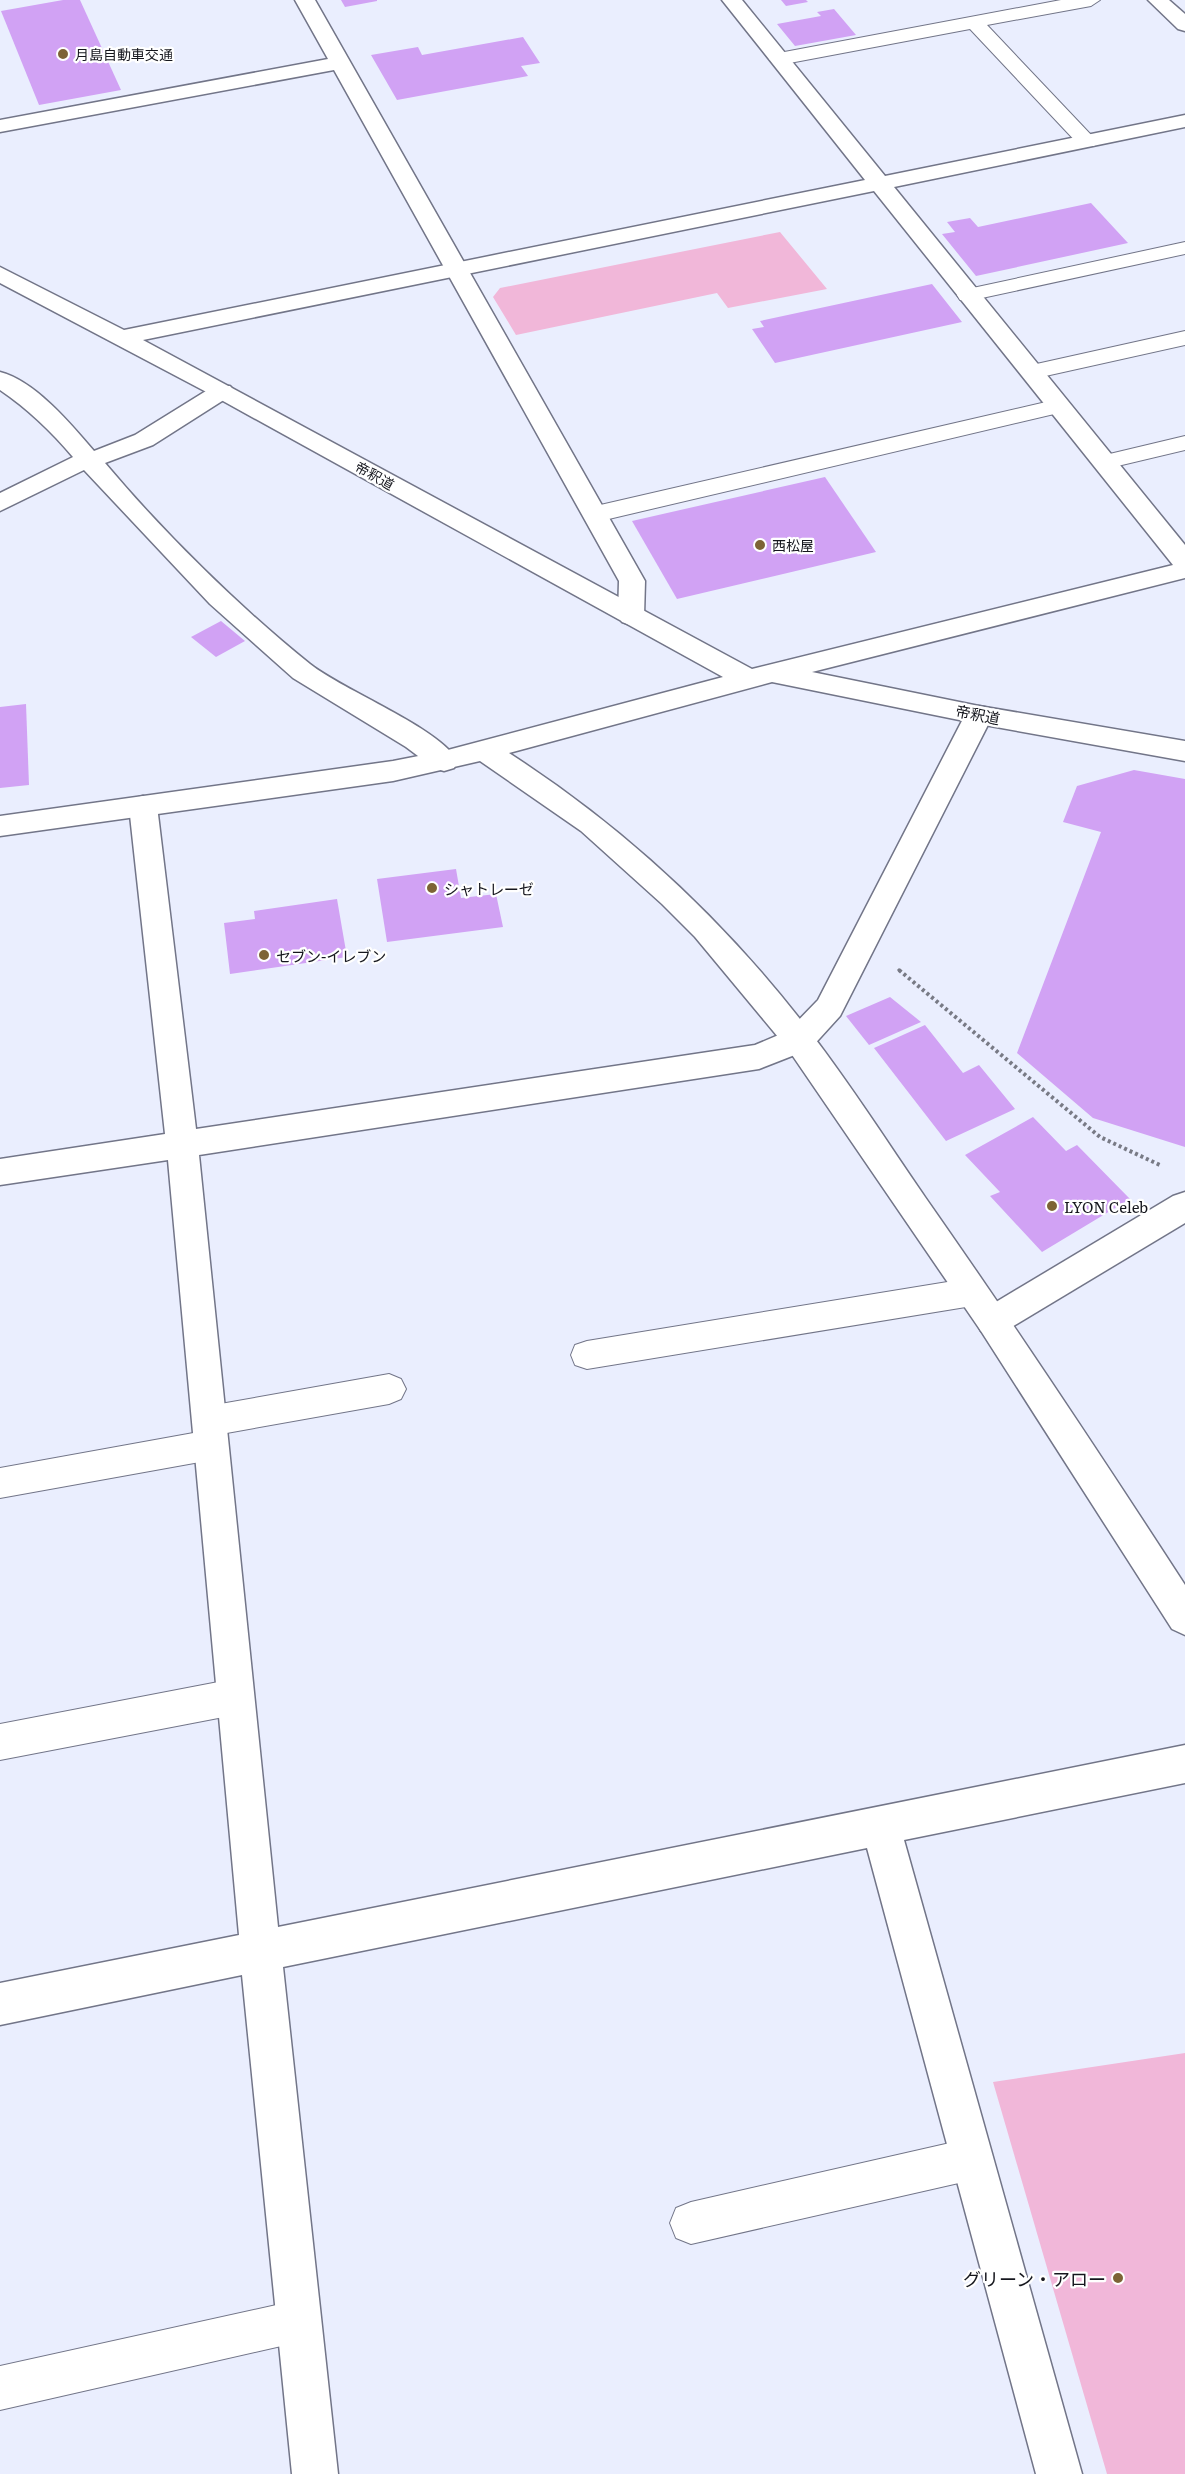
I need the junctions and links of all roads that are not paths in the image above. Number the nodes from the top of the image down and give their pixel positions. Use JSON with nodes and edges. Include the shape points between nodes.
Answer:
{"nodes":[{"id":1,"x":305,"y":0,"type":"edge"},
{"id":2,"x":732,"y":0,"type":"edge"},
{"id":3,"x":1091,"y":0,"type":"edge"},
{"id":4,"x":1158,"y":0,"type":"edge"},
{"id":5,"x":974,"y":22,"type":"junction"},
{"id":6,"x":1185,"y":25,"type":"edge"},
{"id":7,"x":779,"y":59,"type":"junction"},
{"id":8,"x":340,"y":63,"type":"junction"},
{"id":9,"x":1185,"y":121,"type":"edge"},
{"id":10,"x":0,"y":126,"type":"edge"},
{"id":11,"x":1087,"y":142,"type":"junction"},
{"id":12,"x":879,"y":183,"type":"junction"},
{"id":13,"x":1185,"y":248,"type":"edge"},
{"id":14,"x":458,"y":270,"type":"junction"},
{"id":15,"x":0,"y":274,"type":"edge"},
{"id":16,"x":968,"y":295,"type":"junction"},
{"id":17,"x":123,"y":337,"type":"junction"},
{"id":18,"x":1185,"y":338,"type":"edge"},
{"id":19,"x":1032,"y":372,"type":"junction"},
{"id":20,"x":0,"y":379,"type":"edge"},
{"id":21,"x":222,"y":391,"type":"junction"},
{"id":22,"x":1059,"y":406,"type":"junction"},
{"id":23,"x":1185,"y":443,"type":"edge"},
{"id":24,"x":91,"y":460,"type":"junction"},
{"id":25,"x":1105,"y":462,"type":"junction"},
{"id":26,"x":0,"y":503,"type":"edge"},
{"id":27,"x":596,"y":514,"type":"junction"},
{"id":28,"x":1185,"y":562,"type":"edge"},
{"id":29,"x":1185,"y":570,"type":"edge"},
{"id":30,"x":631,"y":616,"type":"junction"},
{"id":31,"x":761,"y":676,"type":"junction"},
{"id":32,"x":979,"y":715,"type":"junction"},
{"id":33,"x":484,"y":750,"type":"junction"},
{"id":34,"x":1185,"y":751,"type":"edge"},
{"id":35,"x":444,"y":761,"type":"junction"},
{"id":36,"x":143,"y":806,"type":"junction"},
{"id":37,"x":0,"y":826,"type":"edge"},
{"id":38,"x":799,"y":1040,"type":"junction"},
{"id":39,"x":182,"y":1147,"type":"junction"},
{"id":40,"x":0,"y":1172,"type":"edge"},
{"id":41,"x":1185,"y":1206,"type":"edge"},
{"id":42,"x":972,"y":1292,"type":"junction"},
{"id":43,"x":993,"y":1321,"type":"junction"},
{"id":44,"x":587,"y":1355,"type":"dead end"},
{"id":45,"x":389,"y":1389,"type":"dead end"},
{"id":46,"x":210,"y":1433,"type":"junction"},
{"id":47,"x":0,"y":1483,"type":"edge"},
{"id":48,"x":1185,"y":1617,"type":"edge"},
{"id":49,"x":234,"y":1696,"type":"junction"},
{"id":50,"x":0,"y":1742,"type":"edge"},
{"id":51,"x":1185,"y":1764,"type":"edge"},
{"id":52,"x":880,"y":1824,"type":"junction"},
{"id":53,"x":262,"y":1952,"type":"junction"},
{"id":54,"x":0,"y":2004,"type":"edge"},
{"id":55,"x":972,"y":2159,"type":"junction"},
{"id":56,"x":691,"y":2223,"type":"dead end"},
{"id":57,"x":299,"y":2321,"type":"junction"},
{"id":58,"x":0,"y":2388,"type":"edge"},
{"id":59,"x":315,"y":2474,"type":"edge"},
{"id":60,"x":1059,"y":2474,"type":"edge"}],
"edges":[{"from":1,"to":8,"type":"street"},
{"from":2,"to":7,"type":"street"},
{"from":3,"to":5,"type":"lane"},
{"from":4,"to":6,"type":"street"},
{"from":5,"to":7,"type":"lane"},
{"from":5,"to":11,"type":"lane"},
{"from":7,"to":12,"type":"street"},
{"from":8,"to":10,"type":"street"},
{"from":8,"to":14,"type":"street"},
{"from":9,"to":11,"type":"street"},
{"from":11,"to":12,"type":"street"},
{"from":12,"to":14,"type":"street"},
{"from":12,"to":16,"type":"street"},
{"from":13,"to":16,"type":"lane"},
{"from":14,"to":17,"type":"street"},
{"from":14,"to":27,"type":"street"},
{"from":15,"to":17,"type":"street","name":"帝釈道"},
{"from":16,"to":19,"type":"street"},
{"from":17,"to":21,"type":"street","name":"帝釈道"},
{"from":18,"to":19,"type":"lane"},
{"from":19,"to":22,"type":"street"},
{"from":20,"to":24,"type":"street","via":[[31,400]]},
{"from":21,"to":24,"type":"street","via":[[144,440]]},
{"from":21,"to":30,"type":"street","name":"帝釈道"},
{"from":22,"to":25,"type":"street"},
{"from":22,"to":27,"type":"lane"},
{"from":23,"to":25,"type":"lane"},
{"from":24,"to":26,"type":"street","via":[[70,466]]},
{"from":24,"to":35,"type":"street","via":[[113,489],[219,598],[303,672]]},
{"from":25,"to":28,"type":"street"},
{"from":27,"to":30,"type":"street","via":[[632,581]]},
{"from":29,"to":31,"type":"street"},
{"from":30,"to":31,"type":"street","name":"帝釈道"},
{"from":31,"to":32,"type":"street","name":"帝釈道"},
{"from":31,"to":33,"type":"street"},
{"from":32,"to":34,"type":"street","name":"帝釈道"},
{"from":32,"to":38,"type":"street","via":[[829,1008]]},
{"from":33,"to":35,"type":"street"},
{"from":33,"to":38,"type":"street","via":[[591,824],[664,889],[705,929]]},
{"from":35,"to":36,"type":"street"},
{"from":36,"to":37,"type":"street"},
{"from":36,"to":39,"type":"street"},
{"from":38,"to":39,"type":"street","via":[[759,1057]]},
{"from":38,"to":42,"type":"street"},
{"from":39,"to":40,"type":"street"},
{"from":39,"to":46,"type":"street"},
{"from":41,"to":43,"type":"street"},
{"from":42,"to":43,"type":"street"},
{"from":42,"to":44,"type":"lane"},
{"from":43,"to":48,"type":"street"},
{"from":45,"to":46,"type":"lane"},
{"from":46,"to":47,"type":"lane"},
{"from":46,"to":49,"type":"street"},
{"from":49,"to":50,"type":"lane"},
{"from":49,"to":53,"type":"street"},
{"from":51,"to":52,"type":"street"},
{"from":52,"to":53,"type":"street"},
{"from":52,"to":55,"type":"street"},
{"from":53,"to":54,"type":"street"},
{"from":53,"to":57,"type":"street"},
{"from":55,"to":56,"type":"lane"},
{"from":55,"to":60,"type":"street"},
{"from":57,"to":58,"type":"lane"},
{"from":57,"to":59,"type":"street"}]}
